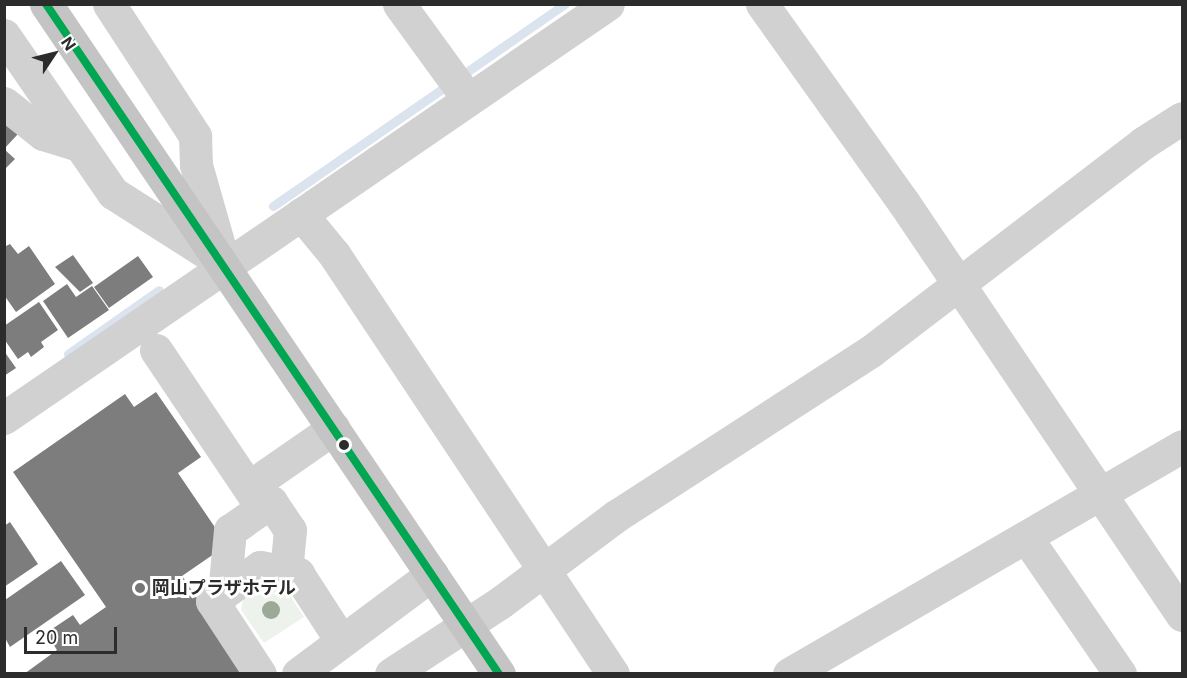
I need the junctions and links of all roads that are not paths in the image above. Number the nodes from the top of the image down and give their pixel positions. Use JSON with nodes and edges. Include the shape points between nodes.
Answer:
{"nodes":[{"id":1,"x":46,"y":4,"type":"edge"},
{"id":2,"x":109,"y":4,"type":"edge"},
{"id":3,"x":399,"y":4,"type":"edge"},
{"id":4,"x":608,"y":4,"type":"edge"},
{"id":5,"x":762,"y":4,"type":"edge"},
{"id":6,"x":4,"y":35,"type":"edge"},
{"id":7,"x":459,"y":87,"type":"junction"},
{"id":8,"x":4,"y":104,"type":"edge"},
{"id":9,"x":1182,"y":118,"type":"edge"},
{"id":10,"x":79,"y":145,"type":"junction"},
{"id":11,"x":301,"y":214,"type":"junction"},
{"id":12,"x":224,"y":264,"type":"junction"},
{"id":13,"x":960,"y":284,"type":"junction"},
{"id":14,"x":156,"y":350,"type":"dead end"},
{"id":15,"x":4,"y":418,"type":"edge"},
{"id":16,"x":334,"y":428,"type":"junction"},
{"id":17,"x":1182,"y":446,"type":"edge"},
{"id":18,"x":1100,"y":492,"type":"junction"},
{"id":19,"x":255,"y":497,"type":"junction"},
{"id":20,"x":1026,"y":537,"type":"junction"},
{"id":21,"x":543,"y":569,"type":"junction"},
{"id":22,"x":286,"y":572,"type":"junction"},
{"id":23,"x":432,"y":574,"type":"junction"},
{"id":24,"x":224,"y":593,"type":"junction"},
{"id":25,"x":1182,"y":615,"type":"edge"},
{"id":26,"x":465,"y":624,"type":"junction"},
{"id":27,"x":340,"y":639,"type":"junction"},
{"id":28,"x":260,"y":674,"type":"edge"},
{"id":29,"x":298,"y":674,"type":"edge"},
{"id":30,"x":391,"y":674,"type":"edge"},
{"id":31,"x":499,"y":674,"type":"edge"},
{"id":32,"x":613,"y":674,"type":"edge"},
{"id":33,"x":789,"y":674,"type":"edge"},
{"id":34,"x":1120,"y":674,"type":"edge"}],
"edges":[{"from":1,"to":12,"type":"main road"},
{"from":2,"to":12,"type":"street","via":[[195,136],[196,165]]},
{"from":3,"to":7,"type":"street"},
{"from":4,"to":7,"type":"street"},
{"from":5,"to":13,"type":"street"},
{"from":6,"to":10,"type":"street"},
{"from":7,"to":11,"type":"street"},
{"from":8,"to":10,"type":"street","via":[[43,134]]},
{"from":9,"to":13,"type":"street","via":[[1143,143]]},
{"from":10,"to":12,"type":"street","via":[[123,202]]},
{"from":11,"to":12,"type":"street"},
{"from":11,"to":21,"type":"street","via":[[334,254]]},
{"from":12,"to":15,"type":"street"},
{"from":12,"to":16,"type":"main road"},
{"from":13,"to":18,"type":"street"},
{"from":13,"to":21,"type":"street","via":[[871,351],[616,516]]},
{"from":14,"to":19,"type":"street"},
{"from":16,"to":19,"type":"street"},
{"from":16,"to":23,"type":"main road"},
{"from":17,"to":18,"type":"street"},
{"from":18,"to":20,"type":"street"},
{"from":18,"to":25,"type":"street"},
{"from":19,"to":22,"type":"street","via":[[271,502],[290,530]]},
{"from":19,"to":24,"type":"street","via":[[230,530]]},
{"from":20,"to":33,"type":"street"},
{"from":20,"to":34,"type":"street"},
{"from":21,"to":26,"type":"street"},
{"from":21,"to":32,"type":"street"},
{"from":22,"to":24,"type":"street","via":[[260,567]]},
{"from":22,"to":27,"type":"street","via":[[298,574]]},
{"from":23,"to":26,"type":"main road"},
{"from":23,"to":27,"type":"street"},
{"from":24,"to":28,"type":"street","via":[[212,601]]},
{"from":26,"to":30,"type":"street"},
{"from":26,"to":31,"type":"main road"},
{"from":27,"to":29,"type":"street","via":[[328,654]]}]}
